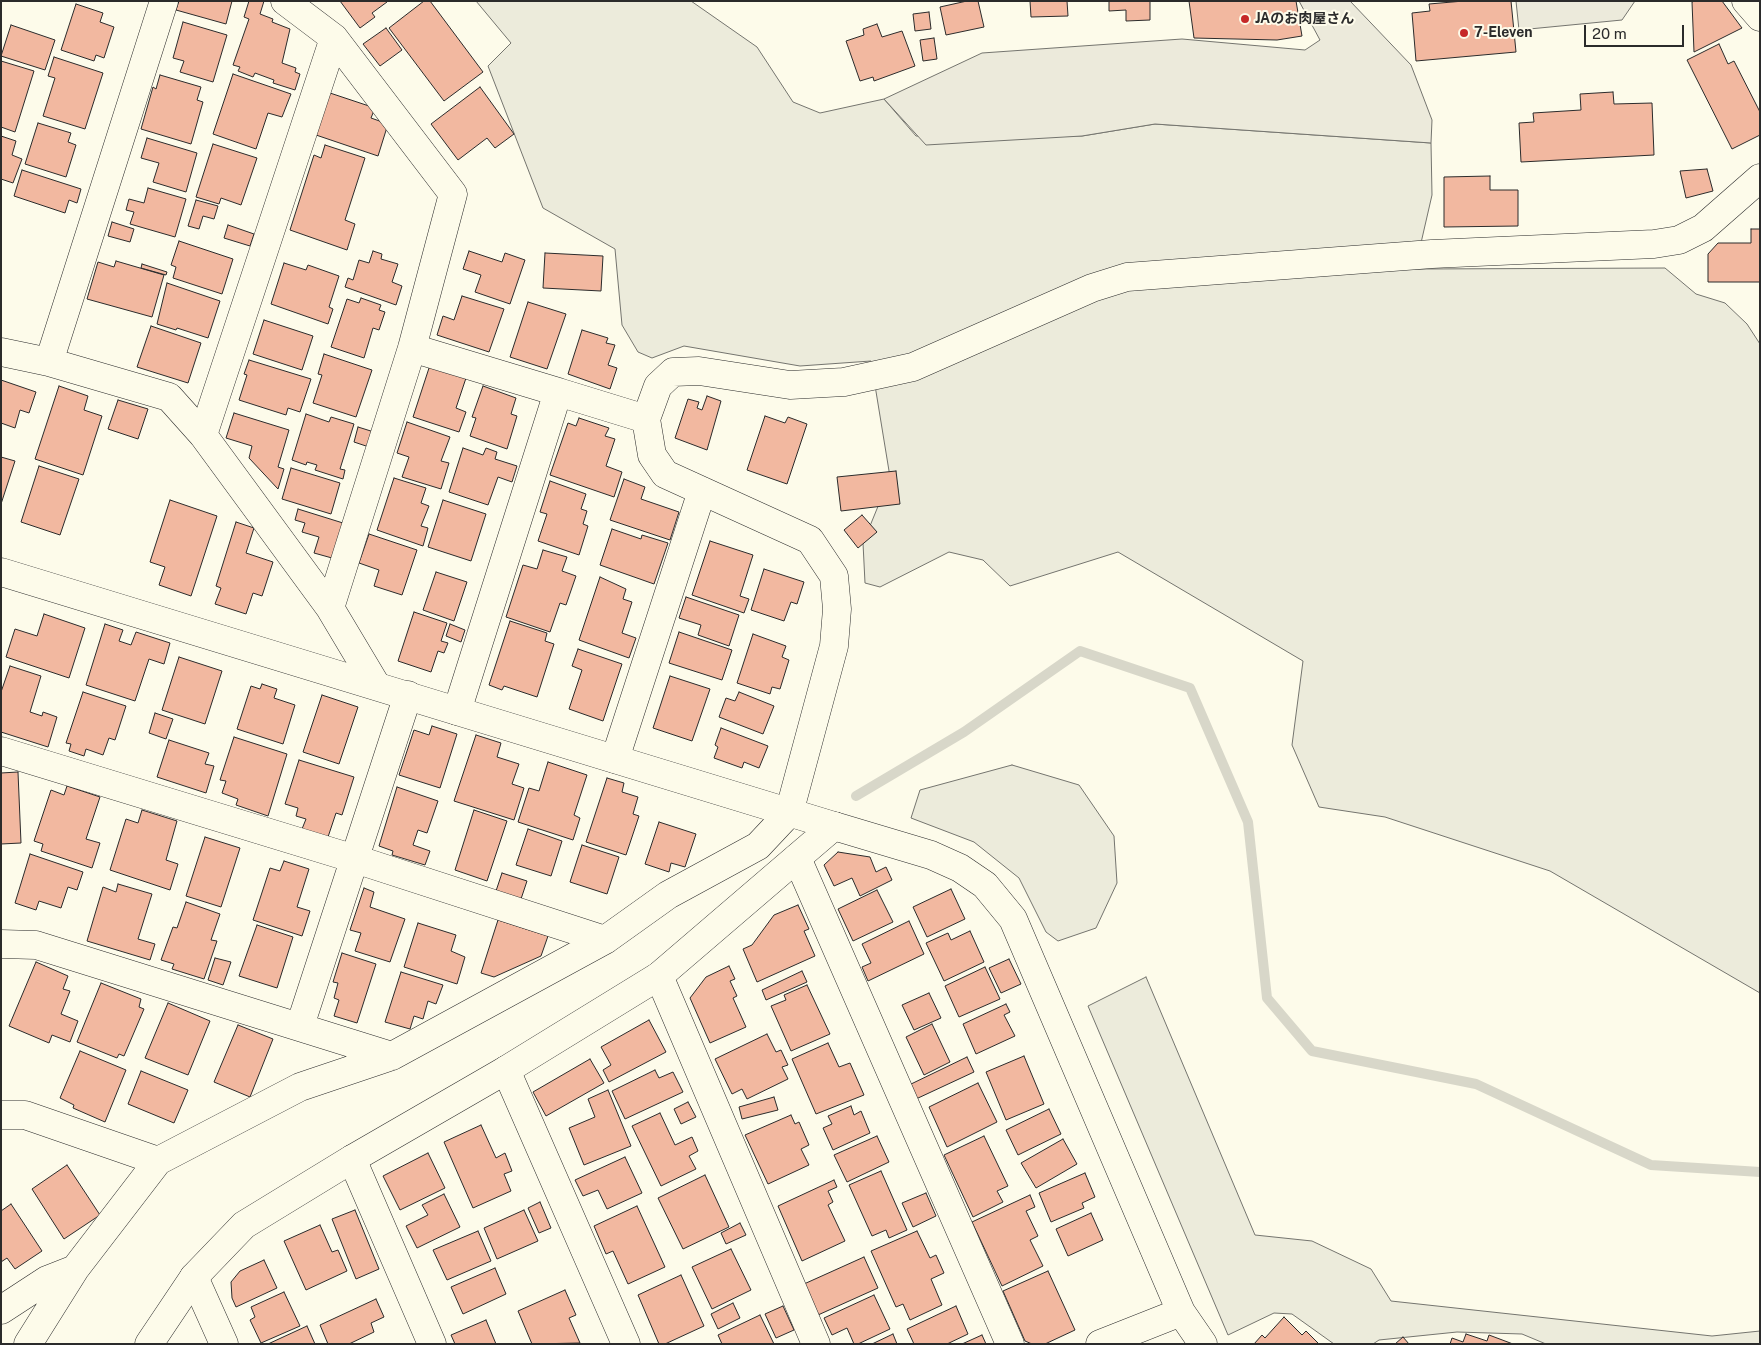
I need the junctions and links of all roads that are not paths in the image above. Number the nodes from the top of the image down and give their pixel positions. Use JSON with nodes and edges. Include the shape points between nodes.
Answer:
{"nodes":[{"id":1,"x":164,"y":1,"type":"edge"},
{"id":2,"x":285,"y":1,"type":"edge"},
{"id":3,"x":1746,"y":1,"type":"edge"},
{"id":4,"x":1760,"y":17,"type":"edge"},
{"id":5,"x":334,"y":38,"type":"junction"},
{"id":6,"x":1760,"y":178,"type":"edge"},
{"id":7,"x":412,"y":348,"type":"junction"},
{"id":8,"x":1,"y":352,"type":"edge"},
{"id":9,"x":49,"y":362,"type":"junction"},
{"id":10,"x":558,"y":392,"type":"junction"},
{"id":11,"x":646,"y":419,"type":"junction"},
{"id":12,"x":203,"y":435,"type":"junction"},
{"id":13,"x":702,"y":491,"type":"junction"},
{"id":14,"x":1,"y":572,"type":"edge"},
{"id":15,"x":330,"y":608,"type":"junction"},
{"id":16,"x":376,"y":685,"type":"junction"},
{"id":17,"x":408,"y":696,"type":"junction"},
{"id":18,"x":457,"y":711,"type":"junction"},
{"id":19,"x":1,"y":751,"type":"edge"},
{"id":20,"x":615,"y":759,"type":"junction"},
{"id":21,"x":788,"y":813,"type":"junction"},
{"id":22,"x":834,"y":826,"type":"junction"},
{"id":23,"x":797,"y":858,"type":"junction"},
{"id":24,"x":354,"y":859,"type":"junction"},
{"id":25,"x":605,"y":940,"type":"junction"},
{"id":26,"x":1,"y":944,"type":"edge"},
{"id":27,"x":659,"y":976,"type":"junction"},
{"id":28,"x":300,"y":1026,"type":"junction"},
{"id":29,"x":392,"y":1056,"type":"junction"},
{"id":30,"x":506,"y":1070,"type":"junction"},
{"id":31,"x":1,"y":1115,"type":"edge"},
{"id":32,"x":352,"y":1159,"type":"junction"},
{"id":33,"x":158,"y":1161,"type":"junction"},
{"id":34,"x":75,"y":1268,"type":"junction"},
{"id":35,"x":194,"y":1277,"type":"junction"},
{"id":36,"x":1,"y":1310,"type":"edge"},
{"id":37,"x":1181,"y":1312,"type":"junction"},
{"id":38,"x":28,"y":1344,"type":"edge"},
{"id":39,"x":149,"y":1344,"type":"edge"},
{"id":40,"x":224,"y":1344,"type":"edge"},
{"id":41,"x":432,"y":1344,"type":"edge"},
{"id":42,"x":626,"y":1344,"type":"edge"},
{"id":43,"x":816,"y":1344,"type":"edge"},
{"id":44,"x":1010,"y":1344,"type":"edge"},
{"id":45,"x":1100,"y":1344,"type":"edge"},
{"id":46,"x":1184,"y":1344,"type":"edge"},
{"id":47,"x":1203,"y":1344,"type":"edge"}],
"edges":[{"from":1,"to":9,"type":"street"},
{"from":2,"to":5,"type":"street"},
{"from":3,"to":4,"type":"street"},
{"from":5,"to":7,"type":"street","via":[[453,194]]},
{"from":5,"to":12,"type":"street"},
{"from":6,"to":11,"type":"street","via":[[1703,228],[1679,240],[1654,244],[1432,254],[1127,277],[1092,288],[913,367],[844,382],[790,385],[699,371],[673,372],[658,386]]},
{"from":7,"to":10,"type":"street"},
{"from":7,"to":15,"type":"street"},
{"from":8,"to":9,"type":"street"},
{"from":9,"to":12,"type":"street","via":[[168,397]]},
{"from":10,"to":11,"type":"street"},
{"from":10,"to":18,"type":"street"},
{"from":11,"to":13,"type":"street","via":[[652,455],[665,474]]},
{"from":12,"to":15,"type":"street"},
{"from":13,"to":20,"type":"street"},
{"from":13,"to":21,"type":"street","via":[[810,540],[834,576],[837,609],[834,646]]},
{"from":14,"to":16,"type":"street"},
{"from":15,"to":16,"type":"street"},
{"from":16,"to":17,"type":"street"},
{"from":17,"to":18,"type":"street"},
{"from":17,"to":24,"type":"street"},
{"from":18,"to":20,"type":"street"},
{"from":19,"to":24,"type":"street"},
{"from":20,"to":21,"type":"street"},
{"from":21,"to":22,"type":"street"},
{"from":21,"to":25,"type":"street","via":[[758,846],[668,895]]},
{"from":22,"to":23,"type":"street"},
{"from":22,"to":37,"type":"street","via":[[931,855],[960,868],[986,886],[1013,919]]},
{"from":23,"to":27,"type":"street"},
{"from":23,"to":44,"type":"street"},
{"from":24,"to":25,"type":"street"},
{"from":24,"to":28,"type":"street"},
{"from":25,"to":29,"type":"street"},
{"from":26,"to":28,"type":"street","via":[[36,945]]},
{"from":27,"to":30,"type":"street"},
{"from":27,"to":43,"type":"street"},
{"from":28,"to":29,"type":"street"},
{"from":29,"to":33,"type":"street","via":[[300,1087]]},
{"from":30,"to":32,"type":"street"},
{"from":30,"to":42,"type":"street"},
{"from":31,"to":33,"type":"street","via":[[25,1115]]},
{"from":32,"to":35,"type":"street","via":[[244,1225]]},
{"from":32,"to":41,"type":"street"},
{"from":33,"to":34,"type":"street"},
{"from":34,"to":36,"type":"street","via":[[47,1280]]},
{"from":34,"to":38,"type":"street"},
{"from":35,"to":39,"type":"street"},
{"from":35,"to":40,"type":"street"},
{"from":37,"to":45,"type":"street"},
{"from":37,"to":46,"type":"street"},
{"from":37,"to":47,"type":"street"}]}
